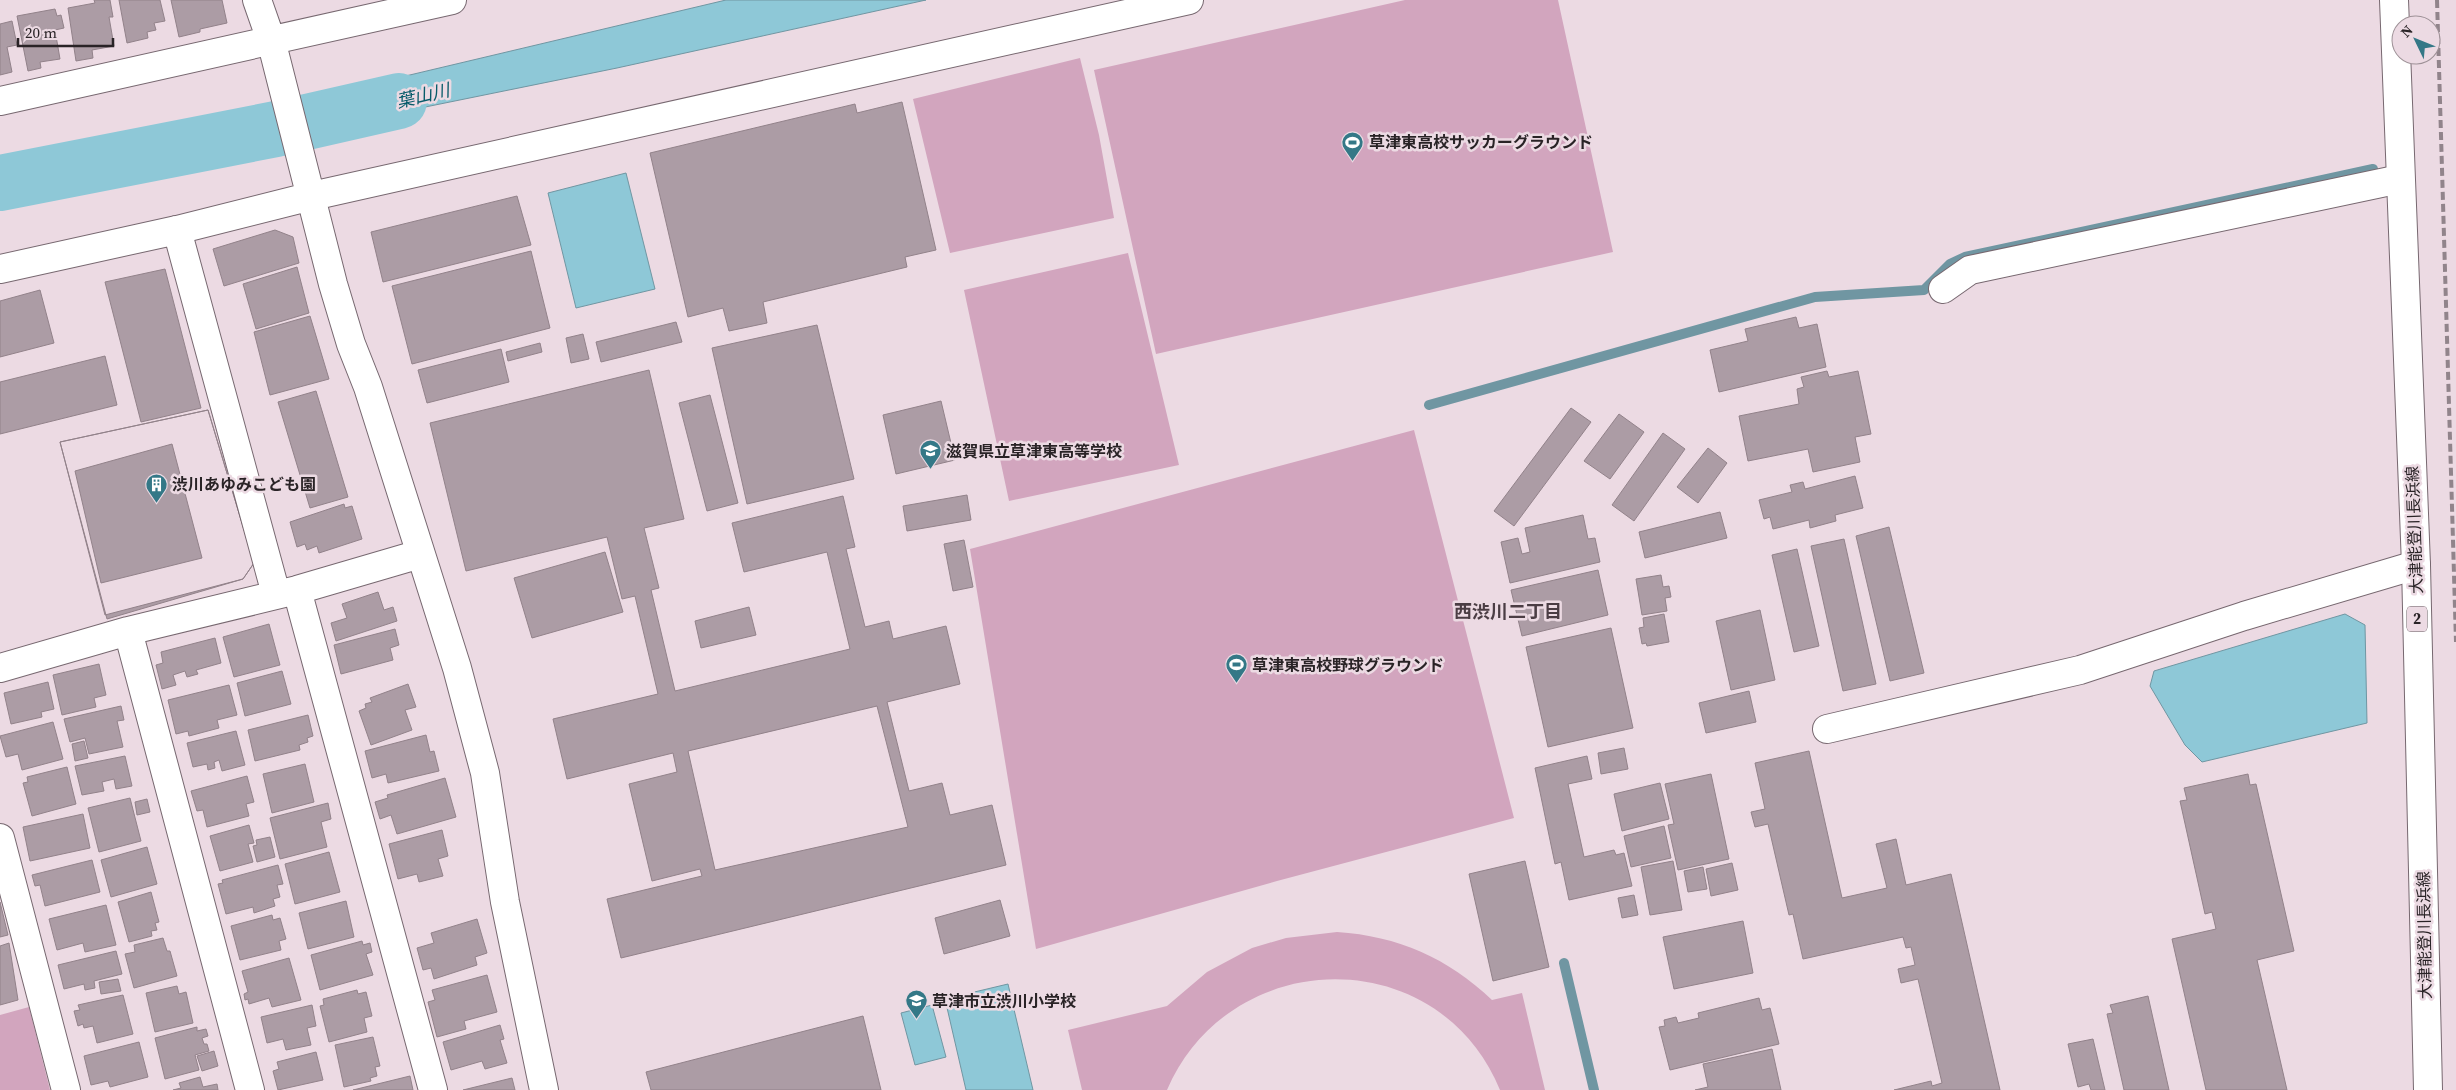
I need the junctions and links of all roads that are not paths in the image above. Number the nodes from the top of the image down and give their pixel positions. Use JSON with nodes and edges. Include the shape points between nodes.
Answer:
{"nodes":[{"id":1,"x":257,"y":0,"type":"edge"},
{"id":2,"x":452,"y":0,"type":"edge"},
{"id":3,"x":1188,"y":0,"type":"edge"},
{"id":4,"x":2394,"y":0,"type":"edge"},
{"id":5,"x":275,"y":51,"type":"junction"},
{"id":6,"x":0,"y":101,"type":"edge"},
{"id":7,"x":2400,"y":179,"type":"junction"},
{"id":8,"x":310,"y":187,"type":"junction"},
{"id":9,"x":177,"y":230,"type":"junction"},
{"id":10,"x":0,"y":269,"type":"edge"},
{"id":11,"x":1943,"y":289,"type":"dead end"},
{"id":12,"x":420,"y":554,"type":"junction"},
{"id":13,"x":2416,"y":565,"type":"junction"},
{"id":14,"x":286,"y":592,"type":"junction"},
{"id":15,"x":128,"y":631,"type":"junction"},
{"id":16,"x":0,"y":668,"type":"edge"},
{"id":17,"x":1827,"y":729,"type":"dead end"},
{"id":18,"x":0,"y":838,"type":"edge"},
{"id":19,"x":66,"y":1090,"type":"edge"},
{"id":20,"x":250,"y":1090,"type":"edge"},
{"id":21,"x":433,"y":1090,"type":"edge"},
{"id":22,"x":544,"y":1090,"type":"edge"},
{"id":23,"x":2428,"y":1090,"type":"edge"}],
"edges":[{"from":1,"to":5,"type":"street"},
{"from":2,"to":5,"type":"street"},
{"from":3,"to":8,"type":"street"},
{"from":4,"to":7,"type":"street","name":"大津能登川長浜線","number":"2"},
{"from":5,"to":6,"type":"street"},
{"from":5,"to":8,"type":"street"},
{"from":7,"to":11,"type":"street","via":[[1970,270]]},
{"from":7,"to":13,"type":"street","name":"大津能登川長浜線","number":"2"},
{"from":8,"to":9,"type":"street"},
{"from":8,"to":12,"type":"street","via":[[333,284]]},
{"from":9,"to":10,"type":"street"},
{"from":9,"to":14,"type":"street"},
{"from":12,"to":14,"type":"street"},
{"from":12,"to":22,"type":"street","via":[[457,668],[486,773],[505,902]]},
{"from":13,"to":17,"type":"street","via":[[2244,616],[2080,670]]},
{"from":13,"to":23,"type":"street","name":"大津能登川長浜線","number":"2"},
{"from":14,"to":15,"type":"street"},
{"from":14,"to":21,"type":"street"},
{"from":15,"to":16,"type":"street"},
{"from":15,"to":20,"type":"street"},
{"from":18,"to":19,"type":"street"}]}
